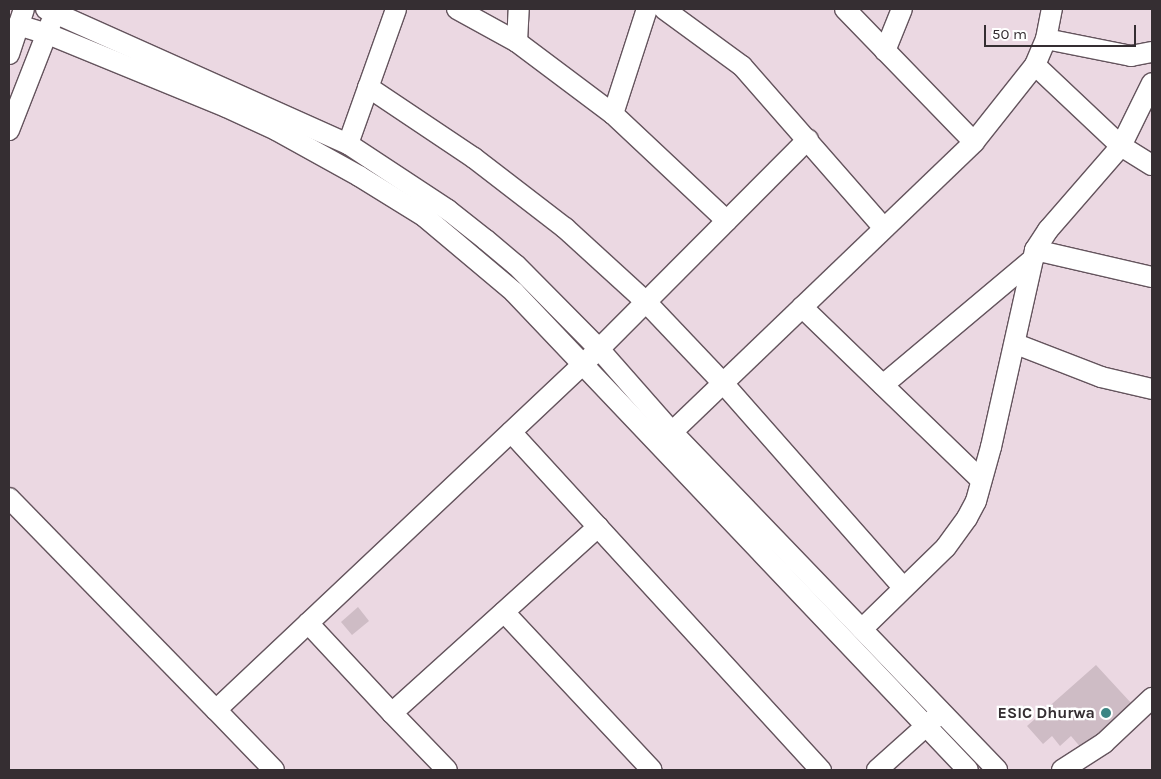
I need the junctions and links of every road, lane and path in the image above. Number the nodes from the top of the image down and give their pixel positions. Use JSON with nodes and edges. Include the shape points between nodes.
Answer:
{"nodes":[{"id":1,"x":396,"y":9,"type":"edge"},
{"id":2,"x":457,"y":9,"type":"edge"},
{"id":3,"x":519,"y":9,"type":"edge"},
{"id":4,"x":648,"y":9,"type":"edge"},
{"id":5,"x":664,"y":9,"type":"edge"},
{"id":6,"x":845,"y":9,"type":"edge"},
{"id":7,"x":902,"y":9,"type":"edge"},
{"id":8,"x":1052,"y":9,"type":"edge"},
{"id":9,"x":51,"y":10,"type":"edge"},
{"id":10,"x":21,"y":17,"type":"edge"},
{"id":11,"x":48,"y":34,"type":"junction"},
{"id":12,"x":1046,"y":39,"type":"junction"},
{"id":13,"x":517,"y":42,"type":"junction"},
{"id":14,"x":885,"y":51,"type":"junction"},
{"id":15,"x":1152,"y":52,"type":"edge"},
{"id":16,"x":9,"y":54,"type":"edge"},
{"id":17,"x":1034,"y":65,"type":"junction"},
{"id":18,"x":1152,"y":83,"type":"edge"},
{"id":19,"x":368,"y":87,"type":"junction"},
{"id":20,"x":613,"y":114,"type":"junction"},
{"id":21,"x":9,"y":130,"type":"edge"},
{"id":22,"x":808,"y":139,"type":"junction"},
{"id":23,"x":974,"y":142,"type":"junction"},
{"id":24,"x":348,"y":144,"type":"junction"},
{"id":25,"x":1121,"y":146,"type":"junction"},
{"id":26,"x":1152,"y":165,"type":"edge"},
{"id":27,"x":727,"y":221,"type":"junction"},
{"id":28,"x":884,"y":228,"type":"junction"},
{"id":29,"x":1034,"y":254,"type":"junction"},
{"id":30,"x":1152,"y":277,"type":"edge"},
{"id":31,"x":646,"y":302,"type":"junction"},
{"id":32,"x":802,"y":307,"type":"junction"},
{"id":33,"x":1016,"y":344,"type":"junction"},
{"id":34,"x":598,"y":349,"type":"junction"},
{"id":35,"x":581,"y":365,"type":"junction"},
{"id":36,"x":723,"y":383,"type":"junction"},
{"id":37,"x":883,"y":385,"type":"junction"},
{"id":38,"x":1152,"y":389,"type":"edge"},
{"id":39,"x":511,"y":432,"type":"junction"},
{"id":40,"x":672,"y":432,"type":"junction"},
{"id":41,"x":982,"y":480,"type":"junction"},
{"id":42,"x":9,"y":498,"type":"edge"},
{"id":43,"x":598,"y":526,"type":"junction"},
{"id":44,"x":904,"y":588,"type":"junction"},
{"id":45,"x":504,"y":612,"type":"junction"},
{"id":46,"x":308,"y":623,"type":"junction"},
{"id":47,"x":862,"y":628,"type":"junction"},
{"id":48,"x":1152,"y":698,"type":"edge"},
{"id":49,"x":216,"y":710,"type":"junction"},
{"id":50,"x":942,"y":712,"type":"junction"},
{"id":51,"x":392,"y":713,"type":"junction"},
{"id":52,"x":925,"y":727,"type":"junction"},
{"id":53,"x":274,"y":770,"type":"edge"},
{"id":54,"x":448,"y":770,"type":"edge"},
{"id":55,"x":652,"y":770,"type":"edge"},
{"id":56,"x":821,"y":770,"type":"edge"},
{"id":57,"x":877,"y":770,"type":"edge"},
{"id":58,"x":968,"y":770,"type":"edge"},
{"id":59,"x":997,"y":770,"type":"edge"},
{"id":60,"x":1062,"y":770,"type":"edge"}],
"edges":[{"from":1,"to":19,"type":"street"},
{"from":2,"to":13,"type":"street"},
{"from":3,"to":13,"type":"street"},
{"from":4,"to":20,"type":"street"},
{"from":5,"to":22,"type":"street","via":[[742,66]]},
{"from":6,"to":14,"type":"street"},
{"from":7,"to":14,"type":"street"},
{"from":8,"to":12,"type":"street"},
{"from":9,"to":11,"type":"street"},
{"from":9,"to":24,"type":"street"},
{"from":10,"to":11,"type":"street"},
{"from":10,"to":16,"type":"street"},
{"from":11,"to":21,"type":"street"},
{"from":11,"to":35,"type":"street","via":[[226,107],[276,130],[359,176],[425,218],[475,258],[514,292]]},
{"from":12,"to":15,"type":"street","via":[[1131,56]]},
{"from":12,"to":17,"type":"street"},
{"from":13,"to":20,"type":"street"},
{"from":14,"to":23,"type":"street"},
{"from":17,"to":23,"type":"street"},
{"from":17,"to":25,"type":"street"},
{"from":18,"to":25,"type":"street"},
{"from":19,"to":24,"type":"street"},
{"from":19,"to":31,"type":"street","via":[[474,158],[557,222]]},
{"from":20,"to":27,"type":"street"},
{"from":22,"to":27,"type":"street"},
{"from":22,"to":28,"type":"street"},
{"from":23,"to":28,"type":"street"},
{"from":24,"to":34,"type":"street","via":[[448,210],[516,264]]},
{"from":25,"to":26,"type":"street"},
{"from":25,"to":29,"type":"street","via":[[1048,230]]},
{"from":27,"to":31,"type":"street"},
{"from":28,"to":32,"type":"street"},
{"from":29,"to":30,"type":"street"},
{"from":29,"to":33,"type":"street"},
{"from":29,"to":37,"type":"street"},
{"from":31,"to":34,"type":"street"},
{"from":31,"to":36,"type":"street"},
{"from":32,"to":36,"type":"street"},
{"from":32,"to":37,"type":"street"},
{"from":33,"to":38,"type":"street","via":[[1101,377]]},
{"from":33,"to":41,"type":"street"},
{"from":34,"to":35,"type":"street"},
{"from":34,"to":40,"type":"street"},
{"from":35,"to":39,"type":"street"},
{"from":35,"to":52,"type":"street"},
{"from":36,"to":40,"type":"street"},
{"from":36,"to":44,"type":"street"},
{"from":37,"to":41,"type":"street"},
{"from":39,"to":43,"type":"street"},
{"from":39,"to":46,"type":"street"},
{"from":40,"to":47,"type":"street"},
{"from":41,"to":44,"type":"street","via":[[976,501],[958,533]]},
{"from":42,"to":49,"type":"street"},
{"from":43,"to":45,"type":"street"},
{"from":43,"to":56,"type":"street"},
{"from":44,"to":47,"type":"street"},
{"from":45,"to":51,"type":"street"},
{"from":45,"to":55,"type":"street"},
{"from":46,"to":49,"type":"street"},
{"from":46,"to":51,"type":"street"},
{"from":47,"to":50,"type":"street"},
{"from":48,"to":60,"type":"street","via":[[1112,736]]},
{"from":49,"to":53,"type":"street"},
{"from":50,"to":52,"type":"street"},
{"from":50,"to":59,"type":"street"},
{"from":51,"to":54,"type":"street"},
{"from":52,"to":57,"type":"street"},
{"from":52,"to":58,"type":"street"}]}
